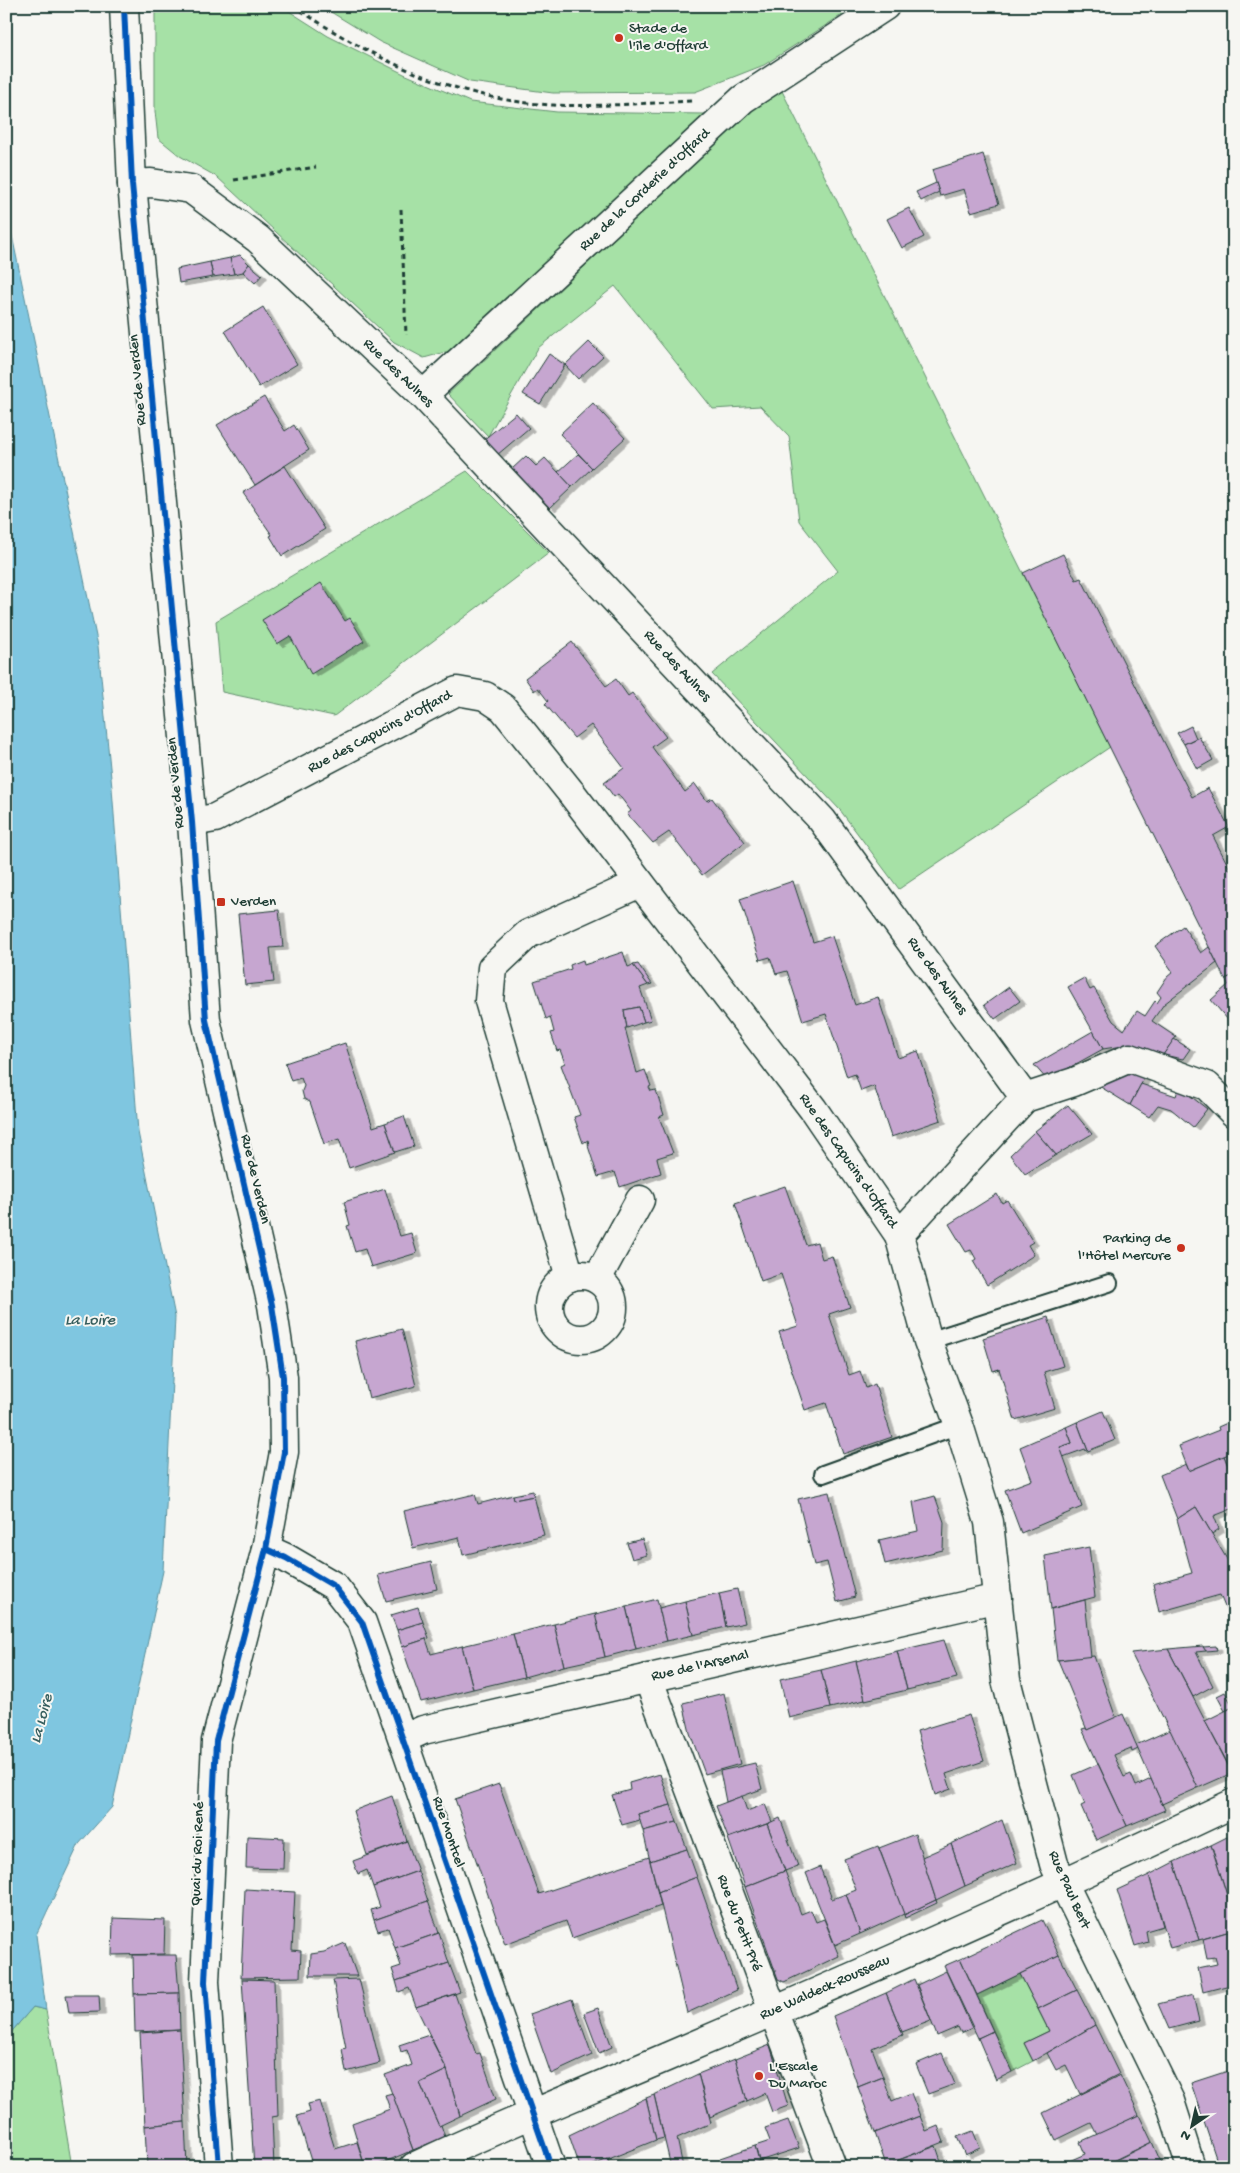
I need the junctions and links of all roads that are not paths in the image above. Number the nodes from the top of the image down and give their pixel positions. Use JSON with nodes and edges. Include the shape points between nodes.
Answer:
{"nodes":[{"id":1,"x":124,"y":6,"type":"edge"},
{"id":2,"x":885,"y":6,"type":"edge"},
{"id":3,"x":132,"y":184,"type":"junction"},
{"id":4,"x":423,"y":395,"type":"junction"},
{"id":5,"x":192,"y":822,"type":"junction"},
{"id":6,"x":640,"y":883,"type":"junction"},
{"id":7,"x":1026,"y":1098,"type":"junction"},
{"id":8,"x":1234,"y":1113,"type":"edge"},
{"id":9,"x":640,"y":1200,"type":"dead end"},
{"id":10,"x":899,"y":1235,"type":"junction"},
{"id":11,"x":570,"y":1276,"type":"junction"},
{"id":12,"x":597,"y":1279,"type":"junction"},
{"id":13,"x":1109,"y":1283,"type":"dead end"},
{"id":14,"x":928,"y":1341,"type":"junction"},
{"id":15,"x":959,"y":1425,"type":"junction"},
{"id":16,"x":823,"y":1474,"type":"dead end"},
{"id":17,"x":266,"y":1549,"type":"junction"},
{"id":18,"x":998,"y":1598,"type":"junction"},
{"id":19,"x":648,"y":1678,"type":"junction"},
{"id":20,"x":403,"y":1739,"type":"junction"},
{"id":21,"x":1234,"y":1803,"type":"edge"},
{"id":22,"x":1063,"y":1885,"type":"junction"},
{"id":23,"x":774,"y":2010,"type":"junction"},
{"id":24,"x":532,"y":2114,"type":"junction"},
{"id":25,"x":219,"y":2167,"type":"edge"},
{"id":26,"x":414,"y":2167,"type":"edge"},
{"id":27,"x":551,"y":2167,"type":"edge"},
{"id":28,"x":832,"y":2167,"type":"edge"},
{"id":29,"x":1191,"y":2167,"type":"edge"}],
"edges":[{"from":1,"to":3,"type":"street","name":"Rue de Verden"},
{"from":2,"to":4,"type":"street","name":"Rue de la Corderie d'Offard","via":[[743,99]]},
{"from":3,"to":4,"type":"street","name":"Rue des Aulnes","via":[[151,183],[191,189],[258,239]]},
{"from":3,"to":5,"type":"street","name":"Rue de Verden"},
{"from":4,"to":7,"type":"street","name":"Rue des Aulnes","via":[[822,820]]},
{"from":5,"to":6,"type":"street","name":"Rue des Capucins d'Offard","via":[[215,818],[457,691],[485,696],[504,708]]},
{"from":5,"to":17,"type":"street","name":"Rue de Verden","via":[[206,1020],[272,1305],[283,1377],[284,1452]]},
{"from":6,"to":10,"type":"street","name":"Rue des Capucins d'Offard","via":[[813,1109]]},
{"from":6,"to":11,"type":"street","via":[[528,934],[492,968],[489,1001]]},
{"from":7,"to":8,"type":"street","via":[[1130,1058],[1207,1086]]},
{"from":7,"to":10,"type":"street"},
{"from":9,"to":12,"type":"street"},
{"from":10,"to":14,"type":"street","name":"Rue des Capucins d'Offard"},
{"from":11,"to":12,"type":"street","via":[[587,1275]]},
{"from":11,"to":12,"type":"street","via":[[552,1292],[549,1312],[558,1331],[578,1340],[599,1335],[612,1317],[612,1295]]},
{"from":13,"to":14,"type":"lane"},
{"from":14,"to":15,"type":"street","name":"Rue des Capucins d'Offard"},
{"from":15,"to":16,"type":"lane"},
{"from":15,"to":18,"type":"street","name":"Rue des Capucins d'Offard","via":[[990,1522]]},
{"from":17,"to":20,"type":"street","name":"Rue Montcel","via":[[334,1586],[362,1622]]},
{"from":17,"to":25,"type":"street","name":"Quai du Roi René","via":[[216,1741],[205,1982]]},
{"from":18,"to":19,"type":"street","name":"Rue de l'Arsenal"},
{"from":18,"to":22,"type":"street","name":"Rue Paul Bert","via":[[1006,1680],[1054,1864]]},
{"from":19,"to":20,"type":"street","name":"Rue de l'Arsenal","via":[[423,1730]]},
{"from":19,"to":23,"type":"street","name":"Rue du Petit Pré"},
{"from":20,"to":24,"type":"street","name":"Rue Montcel"},
{"from":21,"to":22,"type":"street","name":"Rue Waldeck-Rousseau"},
{"from":22,"to":23,"type":"street","name":"Rue Waldeck-Rousseau"},
{"from":22,"to":29,"type":"street","name":"Rue Paul Bert","via":[[1170,2101]]},
{"from":23,"to":24,"type":"street","name":"Rue Waldeck-Rousseau"},
{"from":23,"to":28,"type":"street","name":"Rue du Petit Pré"},
{"from":24,"to":26,"type":"street","name":"Rue Waldeck-Rousseau"},
{"from":24,"to":27,"type":"street","name":"Rue Montcel"}]}
